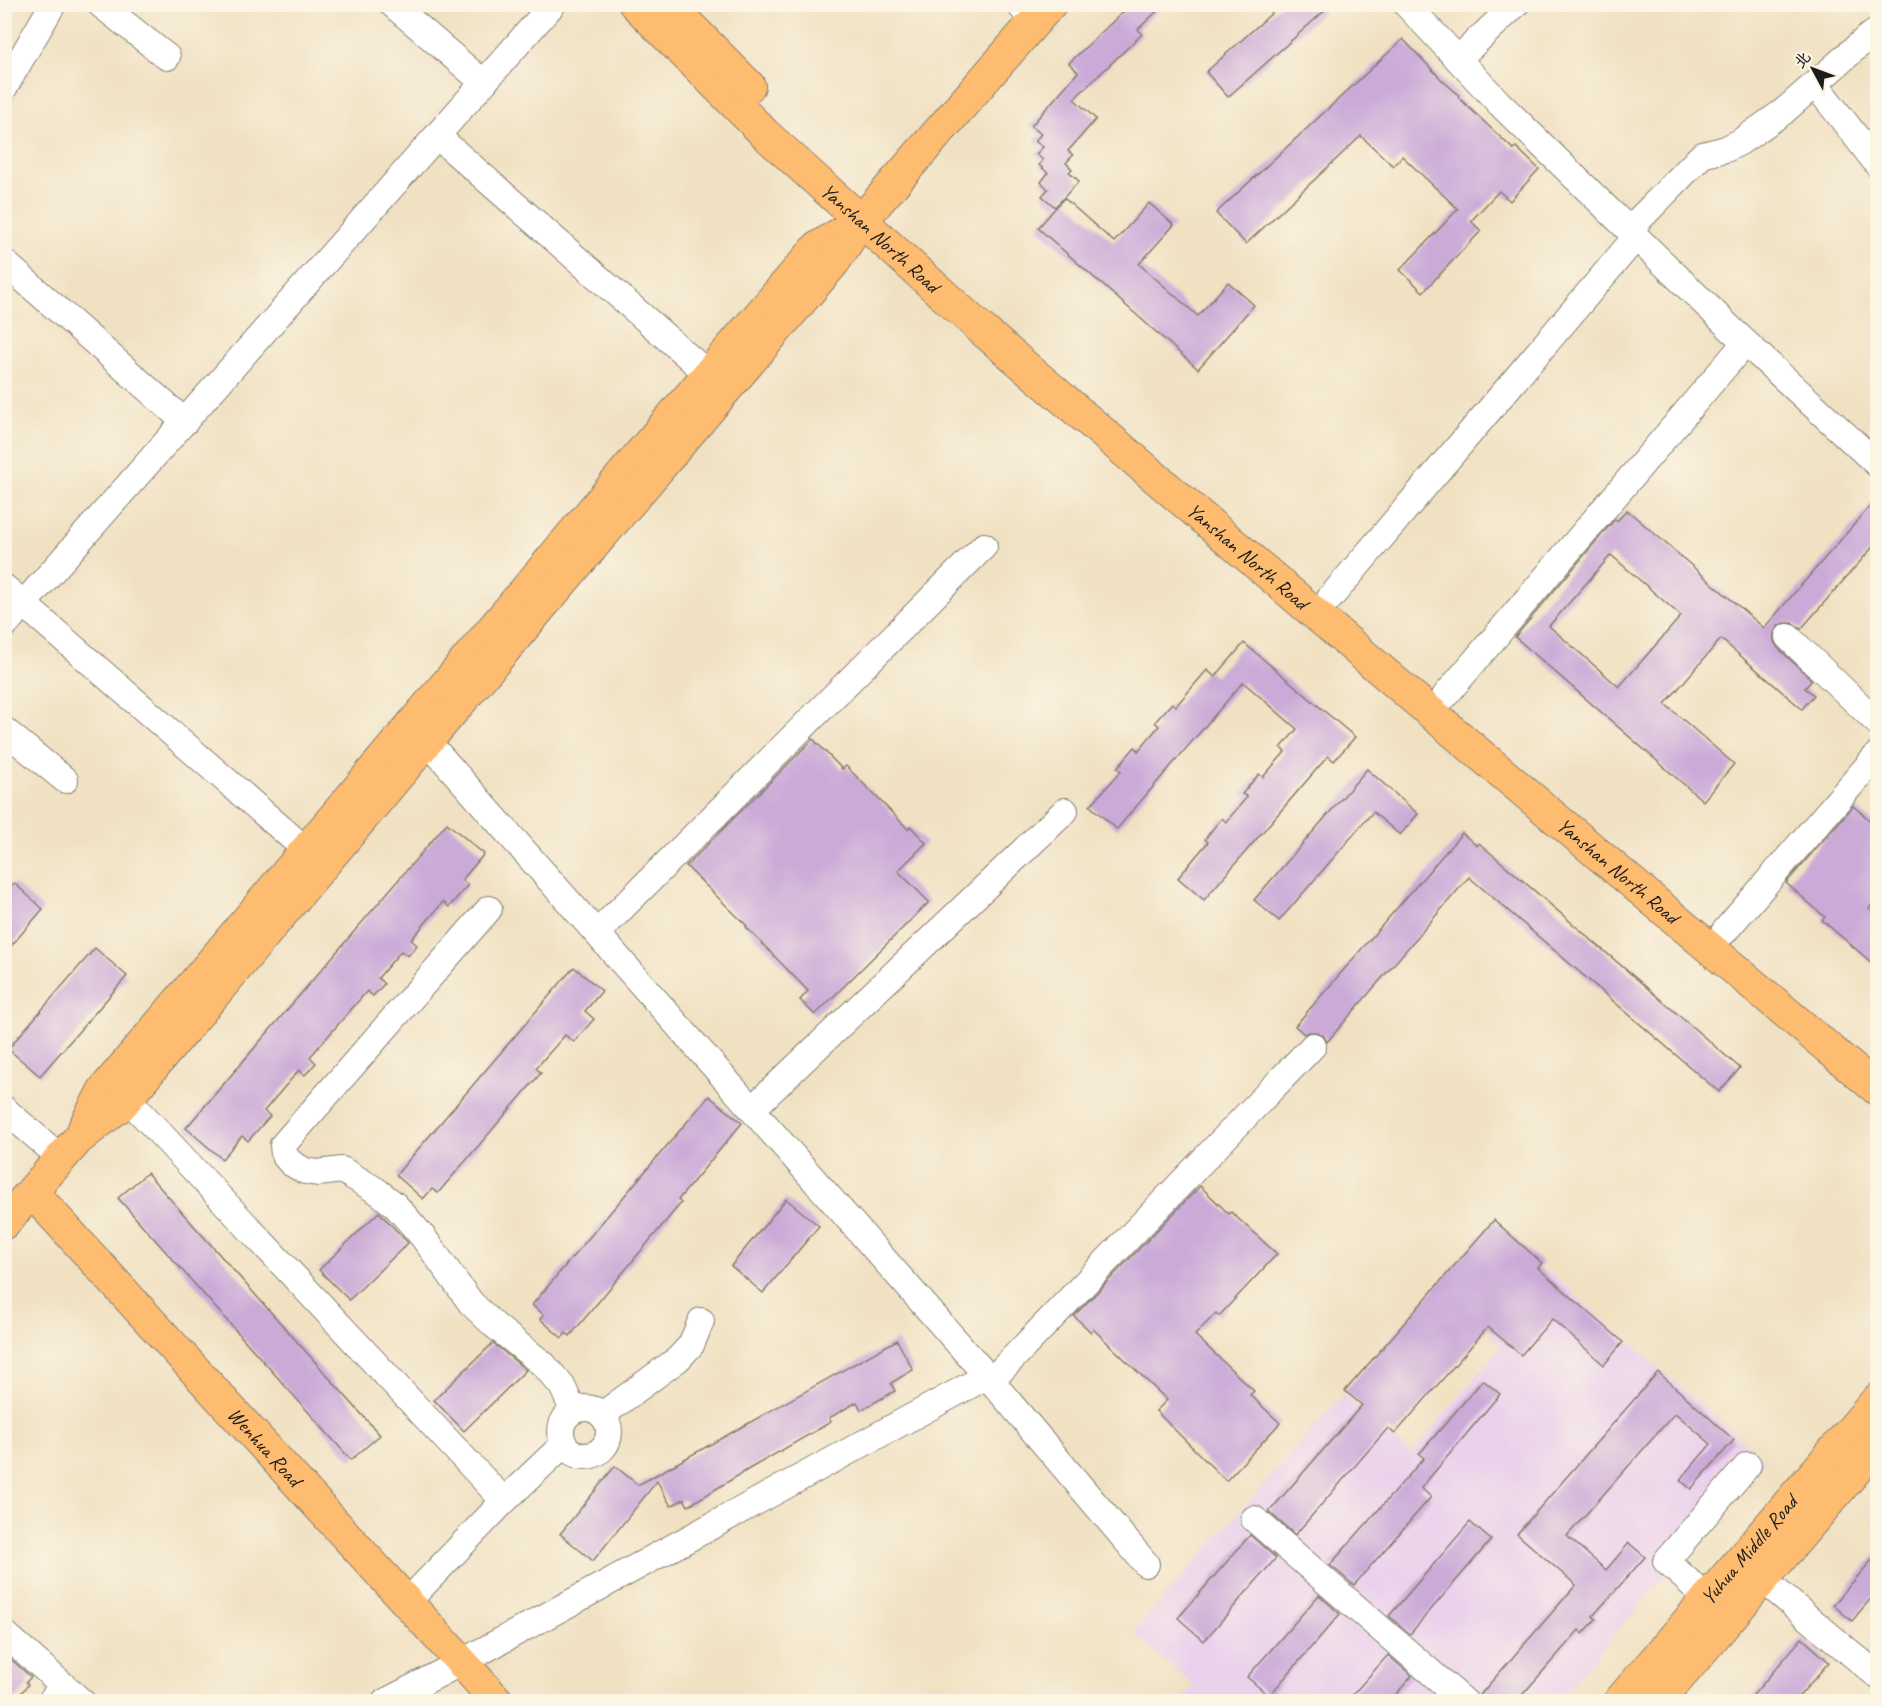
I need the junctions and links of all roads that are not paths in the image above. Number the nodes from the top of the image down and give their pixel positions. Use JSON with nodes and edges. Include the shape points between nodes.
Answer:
{"nodes":[{"id":1,"x":53,"y":4,"type":"edge"},
{"id":2,"x":100,"y":4,"type":"edge"},
{"id":3,"x":392,"y":4,"type":"edge"},
{"id":4,"x":553,"y":4,"type":"edge"},
{"id":5,"x":635,"y":4,"type":"edge"},
{"id":6,"x":668,"y":4,"type":"edge"},
{"id":7,"x":1406,"y":4,"type":"edge"},
{"id":8,"x":1516,"y":4,"type":"edge"},
{"id":9,"x":1035,"y":10,"type":"edge"},
{"id":10,"x":1878,"y":32,"type":"edge"},
{"id":11,"x":167,"y":57,"type":"dead end"},
{"id":12,"x":1458,"y":59,"type":"junction"},
{"id":13,"x":484,"y":83,"type":"junction"},
{"id":14,"x":1815,"y":84,"type":"junction"},
{"id":15,"x":4,"y":88,"type":"edge"},
{"id":16,"x":437,"y":136,"type":"junction"},
{"id":17,"x":1878,"y":165,"type":"edge"},
{"id":18,"x":868,"y":213,"type":"junction"},
{"id":19,"x":1633,"y":233,"type":"junction"},
{"id":20,"x":4,"y":262,"type":"edge"},
{"id":21,"x":1745,"y":343,"type":"junction"},
{"id":22,"x":708,"y":374,"type":"junction"},
{"id":23,"x":185,"y":422,"type":"junction"},
{"id":24,"x":1878,"y":465,"type":"edge"},
{"id":25,"x":984,"y":546,"type":"dead end"},
{"id":26,"x":4,"y":587,"type":"edge"},
{"id":27,"x":1330,"y":598,"type":"junction"},
{"id":28,"x":24,"y":604,"type":"junction"},
{"id":29,"x":4,"y":626,"type":"edge"},
{"id":30,"x":1788,"y":637,"type":"dead end"},
{"id":31,"x":1445,"y":696,"type":"junction"},
{"id":32,"x":1878,"y":723,"type":"edge"},
{"id":33,"x":4,"y":730,"type":"edge"},
{"id":34,"x":427,"y":741,"type":"junction"},
{"id":35,"x":1878,"y":754,"type":"edge"},
{"id":36,"x":65,"y":780,"type":"dead end"},
{"id":37,"x":1065,"y":812,"type":"dead end"},
{"id":38,"x":306,"y":850,"type":"junction"},
{"id":39,"x":489,"y":909,"type":"dead end"},
{"id":40,"x":1724,"y":932,"type":"junction"},
{"id":41,"x":597,"y":933,"type":"junction"},
{"id":42,"x":1313,"y":1046,"type":"dead end"},
{"id":43,"x":1878,"y":1061,"type":"edge"},
{"id":44,"x":1878,"y":1090,"type":"edge"},
{"id":45,"x":127,"y":1098,"type":"junction"},
{"id":46,"x":4,"y":1109,"type":"edge"},
{"id":47,"x":752,"y":1109,"type":"junction"},
{"id":48,"x":70,"y":1148,"type":"junction"},
{"id":49,"x":32,"y":1192,"type":"junction"},
{"id":50,"x":4,"y":1223,"type":"edge"},
{"id":51,"x":701,"y":1321,"type":"dead end"},
{"id":52,"x":989,"y":1378,"type":"junction"},
{"id":53,"x":1878,"y":1399,"type":"edge"},
{"id":54,"x":573,"y":1410,"type":"junction"},
{"id":55,"x":602,"y":1415,"type":"junction"},
{"id":56,"x":564,"y":1444,"type":"junction"},
{"id":57,"x":1878,"y":1444,"type":"edge"},
{"id":58,"x":1748,"y":1465,"type":"dead end"},
{"id":59,"x":504,"y":1501,"type":"junction"},
{"id":60,"x":1254,"y":1519,"type":"dead end"},
{"id":61,"x":1146,"y":1564,"type":"dead end"},
{"id":62,"x":1762,"y":1579,"type":"junction"},
{"id":63,"x":1707,"y":1598,"type":"junction"},
{"id":64,"x":407,"y":1602,"type":"junction"},
{"id":65,"x":4,"y":1633,"type":"edge"},
{"id":66,"x":462,"y":1662,"type":"junction"},
{"id":67,"x":1878,"y":1676,"type":"edge"},
{"id":68,"x":65,"y":1696,"type":"edge"},
{"id":69,"x":385,"y":1701,"type":"edge"},
{"id":70,"x":498,"y":1701,"type":"edge"},
{"id":71,"x":1465,"y":1701,"type":"edge"},
{"id":72,"x":1619,"y":1701,"type":"edge"},
{"id":73,"x":1658,"y":1701,"type":"edge"}],
"edges":[{"from":1,"to":15,"type":"street"},
{"from":2,"to":11,"type":"street"},
{"from":3,"to":13,"type":"street"},
{"from":4,"to":13,"type":"street"},
{"from":5,"to":18,"type":"main road","name":"Yanshan North Road","via":[[765,134]]},
{"from":6,"to":18,"type":"main road","name":"Yanshan North Road"},
{"from":7,"to":12,"type":"street"},
{"from":8,"to":12,"type":"street"},
{"from":9,"to":18,"type":"main road"},
{"from":10,"to":14,"type":"street"},
{"from":12,"to":19,"type":"street"},
{"from":13,"to":16,"type":"street"},
{"from":14,"to":17,"type":"street"},
{"from":14,"to":19,"type":"street","via":[[1740,142],[1702,155]]},
{"from":16,"to":22,"type":"street"},
{"from":16,"to":23,"type":"street"},
{"from":18,"to":22,"type":"main road","via":[[817,248]]},
{"from":18,"to":27,"type":"main road","name":"Yanshan North Road","via":[[993,311]]},
{"from":18,"to":34,"type":"main road","via":[[834,262]]},
{"from":18,"to":44,"type":"main road","name":"Yanshan North Road","via":[[1034,374]]},
{"from":19,"to":21,"type":"street"},
{"from":19,"to":27,"type":"street"},
{"from":20,"to":23,"type":"street"},
{"from":21,"to":24,"type":"street"},
{"from":21,"to":31,"type":"street"},
{"from":22,"to":38,"type":"main road"},
{"from":23,"to":28,"type":"street"},
{"from":25,"to":41,"type":"street"},
{"from":26,"to":28,"type":"street"},
{"from":27,"to":31,"type":"main road","name":"Yanshan North Road"},
{"from":28,"to":29,"type":"street"},
{"from":28,"to":38,"type":"street"},
{"from":30,"to":32,"type":"street"},
{"from":31,"to":40,"type":"main road","name":"Yanshan North Road"},
{"from":33,"to":36,"type":"street"},
{"from":34,"to":41,"type":"street"},
{"from":34,"to":45,"type":"main road"},
{"from":35,"to":40,"type":"street"},
{"from":37,"to":47,"type":"street"},
{"from":38,"to":48,"type":"main road","via":[[104,1090]]},
{"from":39,"to":54,"type":"street","via":[[283,1145],[284,1155],[305,1171],[342,1170],[395,1205],[471,1303],[544,1365],[562,1386]]},
{"from":40,"to":43,"type":"main road","name":"Yanshan North Road"},
{"from":41,"to":47,"type":"street"},
{"from":42,"to":52,"type":"street"},
{"from":45,"to":48,"type":"main road"},
{"from":45,"to":59,"type":"street"},
{"from":46,"to":48,"type":"street"},
{"from":47,"to":52,"type":"street"},
{"from":48,"to":49,"type":"main road"},
{"from":49,"to":50,"type":"main road"},
{"from":49,"to":64,"type":"main road","name":"Wenhua Road"},
{"from":51,"to":55,"type":"street","via":[[691,1345],[678,1359]]},
{"from":52,"to":61,"type":"street"},
{"from":52,"to":66,"type":"street"},
{"from":53,"to":63,"type":"main road","name":"Yuhua Middle Road"},
{"from":54,"to":55,"type":"street","via":[[591,1408]]},
{"from":54,"to":56,"type":"street","via":[[562,1423]]},
{"from":55,"to":56,"type":"street","via":[[609,1437],[599,1452],[584,1456]]},
{"from":56,"to":59,"type":"street"},
{"from":57,"to":62,"type":"main road","name":"Yuhua Middle Road"},
{"from":58,"to":63,"type":"street","via":[[1666,1561]]},
{"from":59,"to":64,"type":"street"},
{"from":60,"to":71,"type":"street"},
{"from":62,"to":67,"type":"street"},
{"from":62,"to":73,"type":"main road","name":"Yuhua Middle Road"},
{"from":63,"to":72,"type":"main road","name":"Yuhua Middle Road"},
{"from":64,"to":66,"type":"main road","name":"Wenhua Road"},
{"from":65,"to":68,"type":"street"},
{"from":66,"to":69,"type":"street"},
{"from":66,"to":70,"type":"main road","name":"Wenhua Road"}]}
